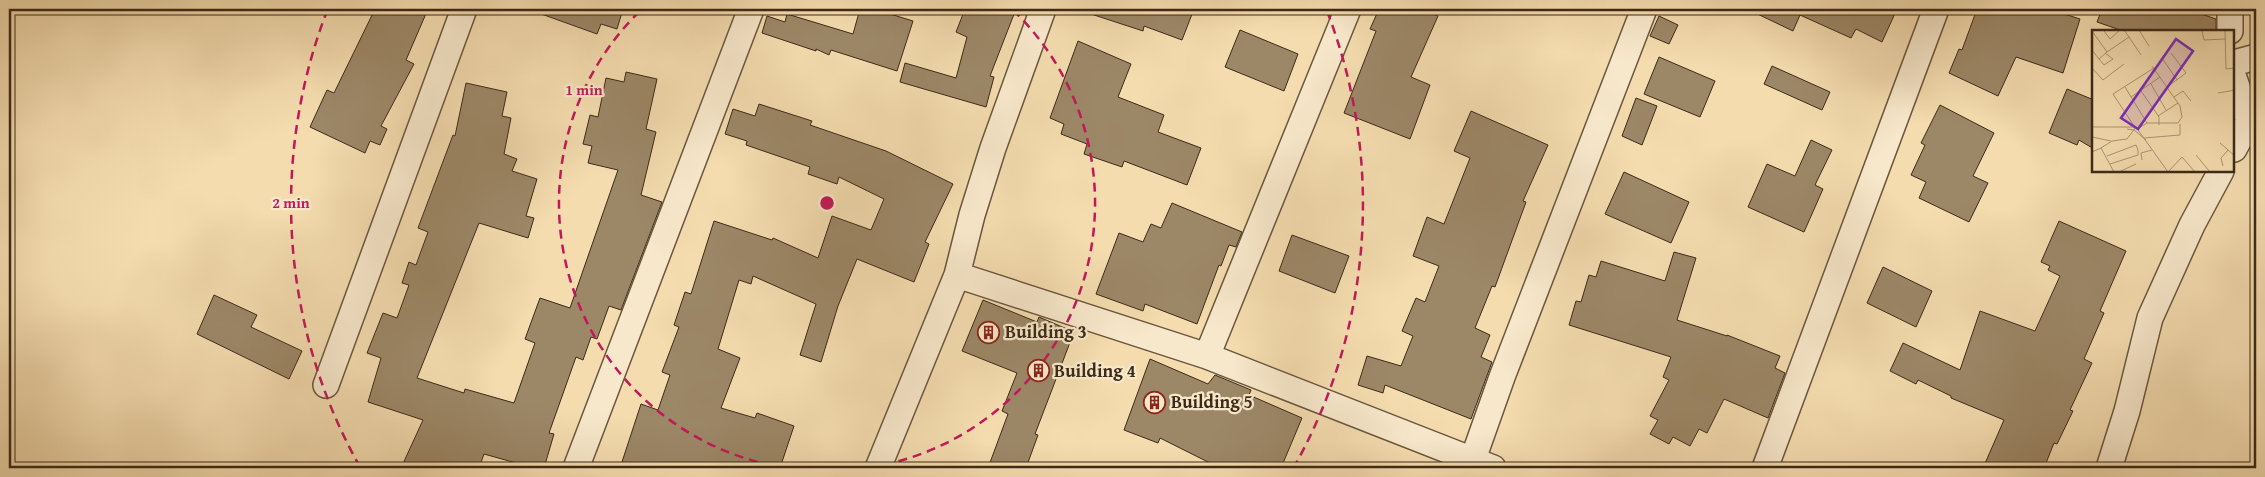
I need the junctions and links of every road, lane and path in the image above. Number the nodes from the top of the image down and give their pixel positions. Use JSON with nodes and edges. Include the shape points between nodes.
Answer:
{"nodes":[{"id":1,"x":464,"y":9,"type":"edge"},
{"id":2,"x":751,"y":9,"type":"edge"},
{"id":3,"x":1042,"y":9,"type":"edge"},
{"id":4,"x":1348,"y":9,"type":"edge"},
{"id":5,"x":1644,"y":9,"type":"edge"},
{"id":6,"x":1936,"y":9,"type":"edge"},
{"id":7,"x":2230,"y":9,"type":"edge"},
{"id":8,"x":2230,"y":30,"type":"edge"},
{"id":9,"x":2256,"y":57,"type":"edge"},
{"id":10,"x":2235,"y":63,"type":"edge"},
{"id":11,"x":2235,"y":81,"type":"edge"},
{"id":12,"x":2253,"y":126,"type":"edge"},
{"id":13,"x":2235,"y":148,"type":"edge"},
{"id":14,"x":2221,"y":172,"type":"edge"},
{"id":15,"x":957,"y":275,"type":"junction"},
{"id":16,"x":1207,"y":356,"type":"junction"},
{"id":17,"x":326,"y":384,"type":"dead end"},
{"id":18,"x":1483,"y":464,"type":"edge"},
{"id":19,"x":576,"y":468,"type":"edge"},
{"id":20,"x":878,"y":468,"type":"edge"},
{"id":21,"x":1765,"y":468,"type":"edge"},
{"id":22,"x":2109,"y":468,"type":"edge"}],
"edges":[{"from":1,"to":17,"type":"street"},
{"from":2,"to":19,"type":"street"},
{"from":3,"to":15,"type":"street","via":[[993,148]]},
{"from":4,"to":16,"type":"street"},
{"from":5,"to":18,"type":"street","via":[[1505,368]]},
{"from":6,"to":21,"type":"street"},
{"from":7,"to":8,"type":"street"},
{"from":9,"to":10,"type":"street"},
{"from":11,"to":12,"type":"street"},
{"from":12,"to":13,"type":"street"},
{"from":14,"to":22,"type":"street","via":[[2192,225],[2150,318]]},
{"from":15,"to":16,"type":"street"},
{"from":15,"to":20,"type":"street"},
{"from":16,"to":18,"type":"street"}]}
